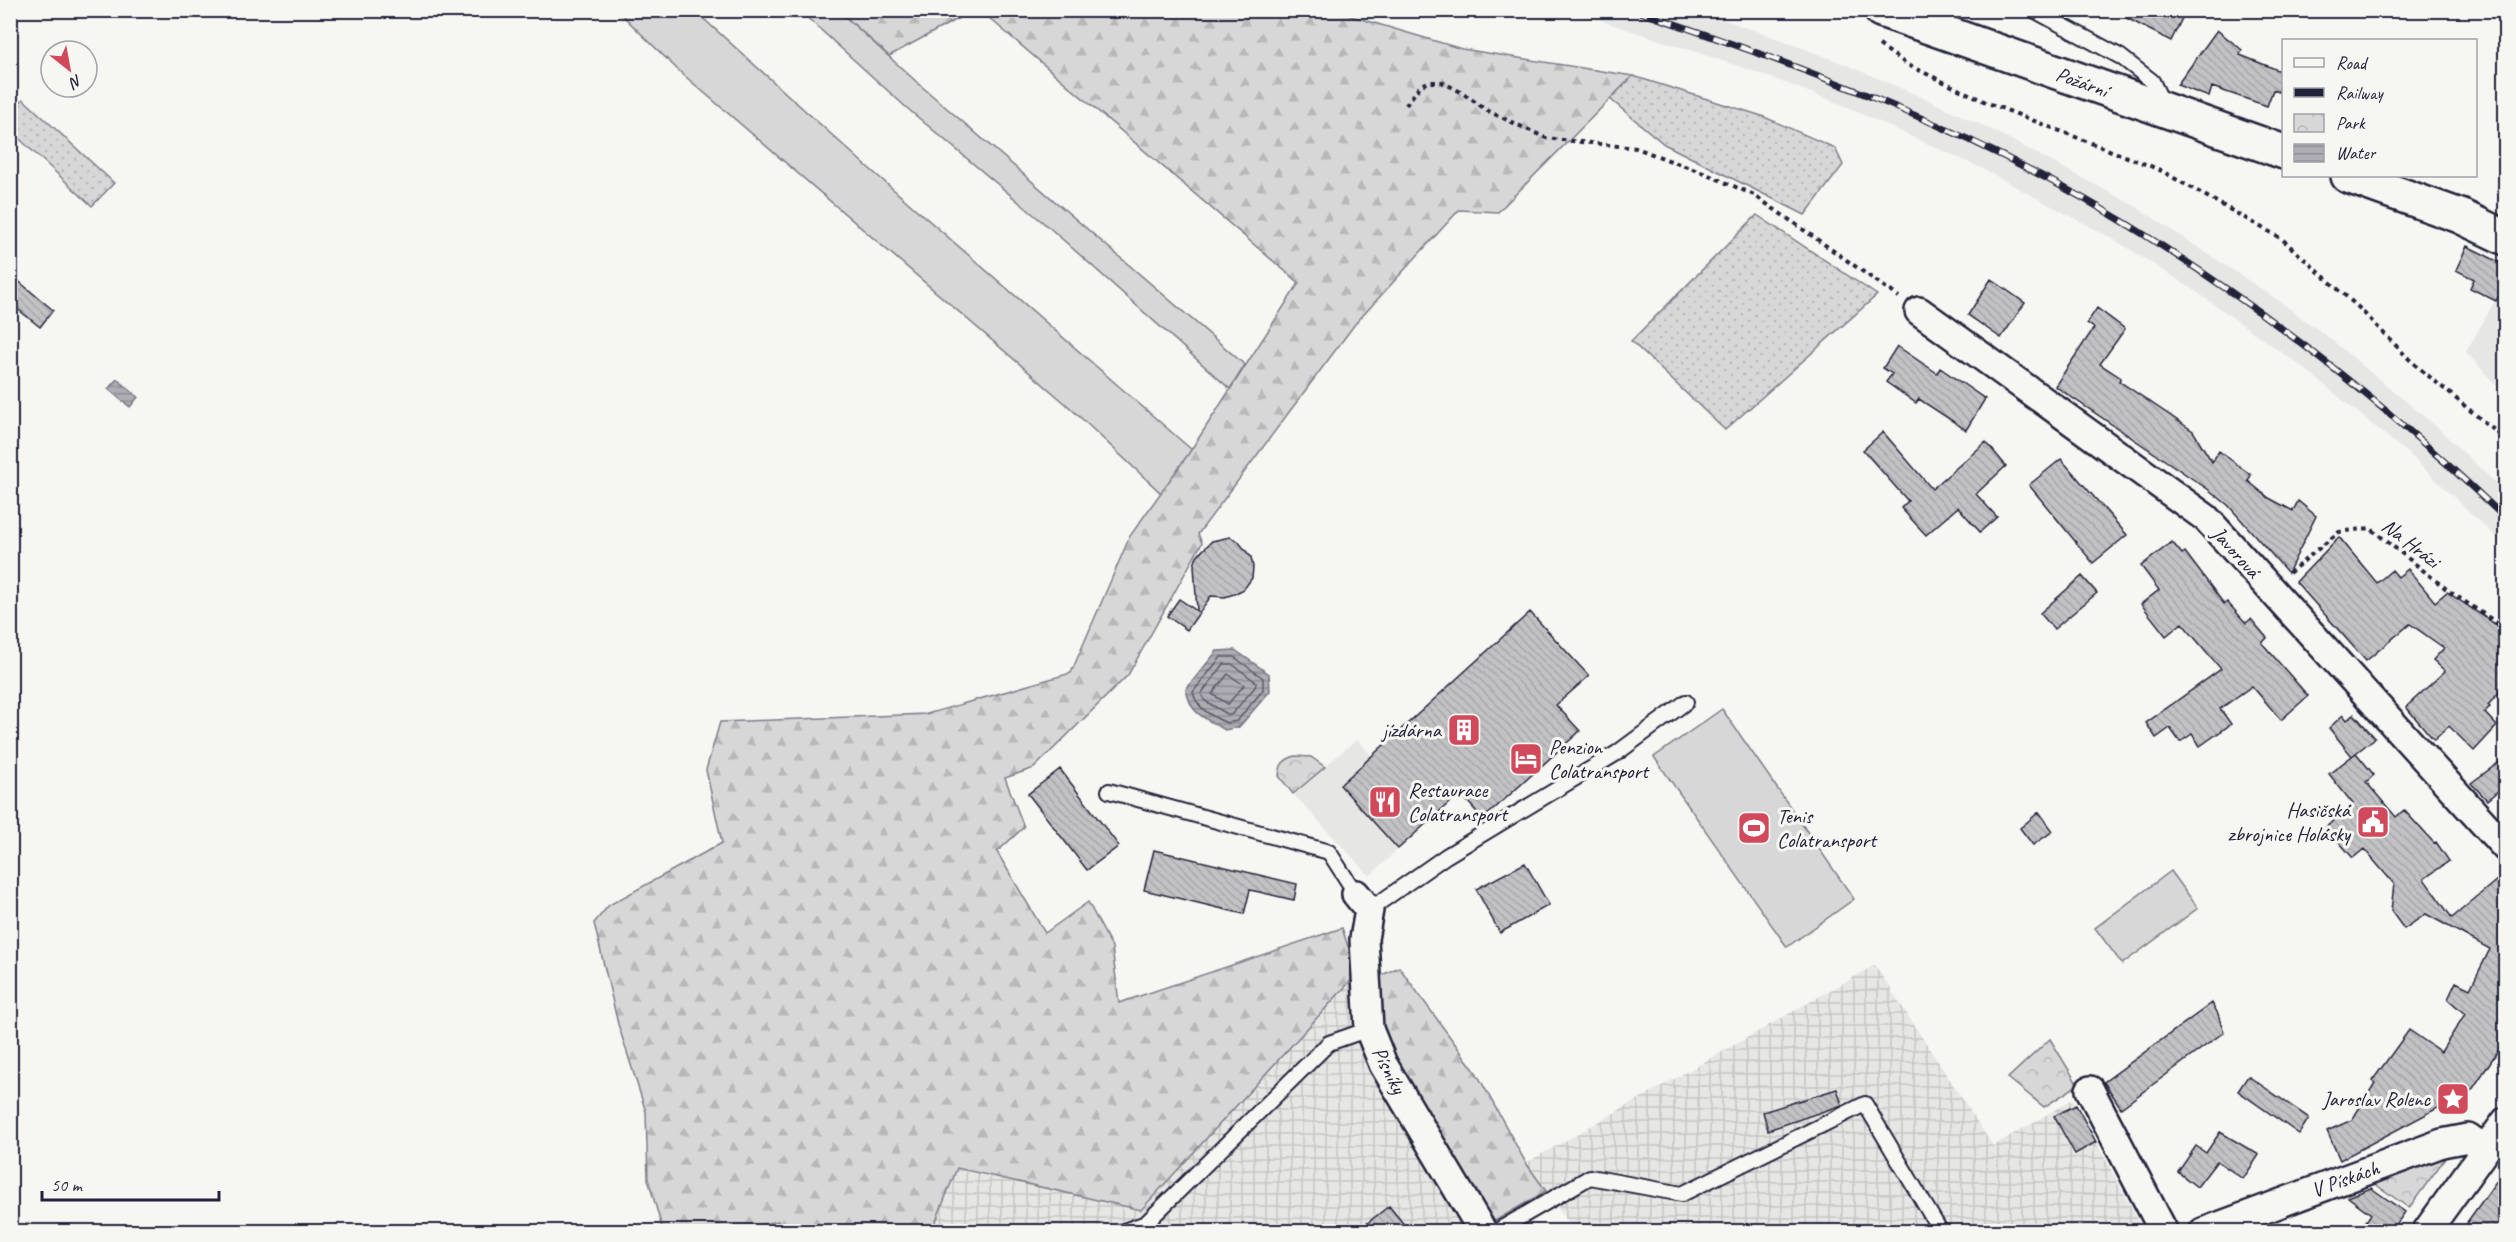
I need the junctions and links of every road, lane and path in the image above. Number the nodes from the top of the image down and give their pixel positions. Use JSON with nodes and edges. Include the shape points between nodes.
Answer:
{"nodes":[{"id":1,"x":1881,"y":10,"type":"edge"},
{"id":2,"x":2034,"y":10,"type":"edge"},
{"id":3,"x":1880,"y":45,"type":"dead end"},
{"id":4,"x":1407,"y":105,"type":"dead end"},
{"id":5,"x":2166,"y":111,"type":"junction"},
{"id":6,"x":2282,"y":152,"type":"edge"},
{"id":7,"x":2351,"y":177,"type":"edge"},
{"id":8,"x":2505,"y":238,"type":"edge"},
{"id":9,"x":1919,"y":311,"type":"joint"},
{"id":10,"x":2505,"y":440,"type":"edge"},
{"id":11,"x":2270,"y":589,"type":"junction"},
{"id":12,"x":2505,"y":626,"type":"edge"},
{"id":13,"x":1686,"y":702,"type":"dead end"},
{"id":14,"x":1109,"y":791,"type":"dead end"},
{"id":15,"x":2505,"y":848,"type":"edge"},
{"id":16,"x":1363,"y":902,"type":"junction"},
{"id":17,"x":1369,"y":1029,"type":"junction"},
{"id":18,"x":2090,"y":1090,"type":"dead end"},
{"id":19,"x":2505,"y":1121,"type":"edge"},
{"id":20,"x":2486,"y":1150,"type":"junction"},
{"id":21,"x":1122,"y":1232,"type":"edge"},
{"id":22,"x":1483,"y":1232,"type":"edge"},
{"id":23,"x":1495,"y":1232,"type":"edge"},
{"id":24,"x":1941,"y":1232,"type":"edge"},
{"id":25,"x":2164,"y":1232,"type":"edge"},
{"id":26,"x":2204,"y":1232,"type":"edge"},
{"id":27,"x":2426,"y":1232,"type":"edge"}],
"edges":[{"from":1,"to":5,"type":"street","name":"Požární"},
{"from":2,"to":5,"type":"lane","via":[[2121,57],[2152,81]]},
{"from":3,"to":10,"type":"path","via":[[1908,65],[1988,103],[2158,169],[2282,239],[2358,307],[2412,363]]},
{"from":4,"to":9,"type":"path","via":[[1420,86],[1442,82],[1488,111],[1546,138],[1636,148],[1706,174],[1754,195]]},
{"from":5,"to":6,"type":"street","name":"Požární"},
{"from":7,"to":8,"type":"street","via":[[2460,216]]},
{"from":9,"to":11,"type":"street","name":"Javorová","via":[[2206,518]]},
{"from":11,"to":12,"type":"path","name":"Na Hrázi","via":[[2339,532],[2370,528],[2450,591]]},
{"from":11,"to":15,"type":"street","name":"Javorová"},
{"from":13,"to":16,"type":"lane","via":[[1617,753]]},
{"from":14,"to":16,"type":"lane","via":[[1329,852]]},
{"from":16,"to":17,"type":"street","name":"Písníky"},
{"from":17,"to":21,"type":"lane","via":[[1329,1043],[1146,1223]]},
{"from":17,"to":22,"type":"street","name":"Písníky","via":[[1383,1064]]},
{"from":18,"to":25,"type":"street"},
{"from":19,"to":20,"type":"street"},
{"from":20,"to":26,"type":"street","name":"V Pískách","via":[[2468,1138],[2442,1143]]},
{"from":20,"to":27,"type":"street"},
{"from":23,"to":24,"type":"lane","via":[[1590,1177],[1682,1194],[1865,1104]]}]}
